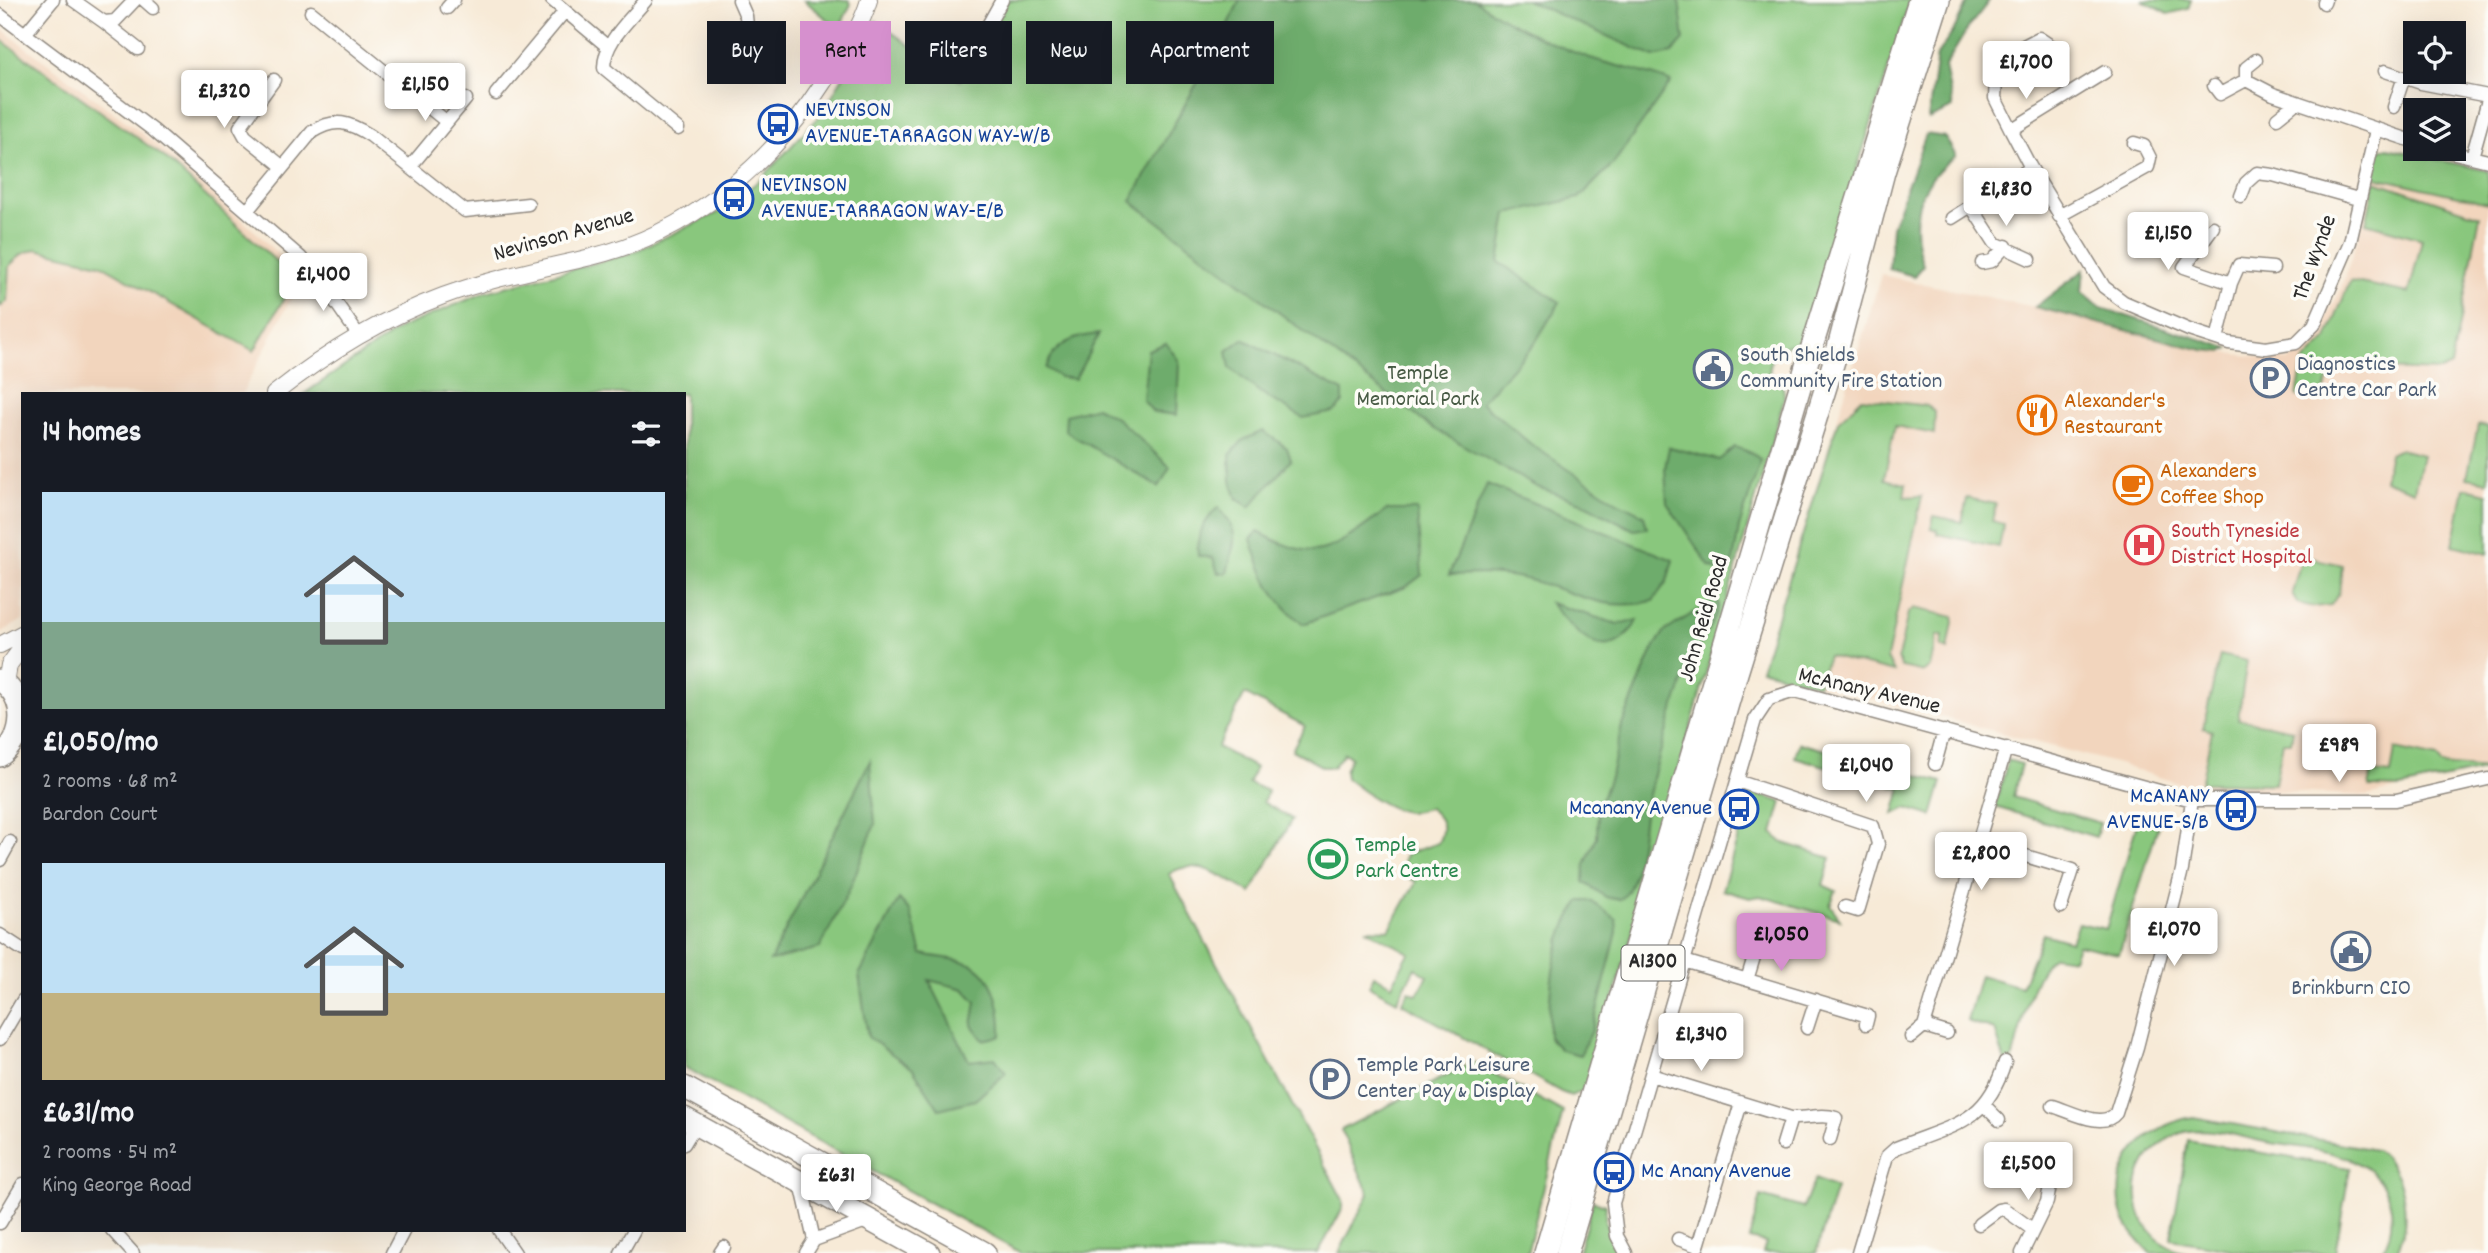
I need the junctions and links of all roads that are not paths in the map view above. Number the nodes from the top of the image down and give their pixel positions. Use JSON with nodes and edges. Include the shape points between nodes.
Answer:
{"nodes":[{"id":1,"x":53,"y":0,"type":"edge"},
{"id":2,"x":73,"y":0,"type":"edge"},
{"id":3,"x":135,"y":0,"type":"edge"},
{"id":4,"x":552,"y":0,"type":"edge"},
{"id":5,"x":739,"y":0,"type":"edge"},
{"id":6,"x":869,"y":0,"type":"edge"},
{"id":7,"x":1002,"y":0,"type":"edge"},
{"id":8,"x":1919,"y":0,"type":"edge"},
{"id":9,"x":1939,"y":0,"type":"edge"},
{"id":10,"x":642,"y":1,"type":"edge"},
{"id":11,"x":565,"y":11,"type":"junction"},
{"id":12,"x":311,"y":12,"type":"dead end"},
{"id":13,"x":0,"y":15,"type":"edge"},
{"id":14,"x":747,"y":21,"type":"edge"},
{"id":15,"x":990,"y":21,"type":"edge"},
{"id":16,"x":104,"y":22,"type":"junction"},
{"id":17,"x":25,"y":34,"type":"junction"},
{"id":18,"x":2051,"y":46,"type":"dead end"},
{"id":19,"x":608,"y":47,"type":"junction"},
{"id":20,"x":138,"y":49,"type":"dead end"},
{"id":21,"x":2256,"y":60,"type":"dead end"},
{"id":22,"x":2385,"y":71,"type":"dead end"},
{"id":23,"x":2105,"y":72,"type":"dead end"},
{"id":24,"x":2403,"y":77,"type":"edge"},
{"id":25,"x":274,"y":80,"type":"dead end"},
{"id":26,"x":2246,"y":80,"type":"junction"},
{"id":27,"x":2403,"y":80,"type":"edge"},
{"id":28,"x":2432,"y":84,"type":"edge"},
{"id":29,"x":2214,"y":86,"type":"dead end"},
{"id":30,"x":496,"y":94,"type":"dead end"},
{"id":31,"x":2488,"y":98,"type":"edge"},
{"id":32,"x":466,"y":99,"type":"dead end"},
{"id":33,"x":2297,"y":102,"type":"junction"},
{"id":34,"x":2395,"y":107,"type":"dead end"},
{"id":35,"x":2277,"y":118,"type":"dead end"},
{"id":36,"x":447,"y":122,"type":"junction"},
{"id":37,"x":678,"y":130,"type":"dead end"},
{"id":38,"x":2011,"y":130,"type":"junction"},
{"id":39,"x":2376,"y":130,"type":"junction"},
{"id":40,"x":2403,"y":138,"type":"edge"},
{"id":41,"x":2134,"y":142,"type":"dead end"},
{"id":42,"x":2466,"y":156,"type":"edge"},
{"id":43,"x":2472,"y":157,"type":"junction"},
{"id":44,"x":2488,"y":161,"type":"edge"},
{"id":45,"x":283,"y":167,"type":"junction"},
{"id":46,"x":410,"y":167,"type":"junction"},
{"id":47,"x":2031,"y":169,"type":"junction"},
{"id":48,"x":2241,"y":196,"type":"dead end"},
{"id":49,"x":2358,"y":199,"type":"junction"},
{"id":50,"x":528,"y":204,"type":"dead end"},
{"id":51,"x":1970,"y":206,"type":"junction"},
{"id":52,"x":247,"y":211,"type":"junction"},
{"id":53,"x":2059,"y":216,"type":"junction"},
{"id":54,"x":1952,"y":218,"type":"dead end"},
{"id":55,"x":2213,"y":227,"type":"dead end"},
{"id":56,"x":2006,"y":246,"type":"junction"},
{"id":57,"x":2030,"y":259,"type":"dead end"},
{"id":58,"x":1982,"y":263,"type":"dead end"},
{"id":59,"x":2273,"y":268,"type":"dead end"},
{"id":60,"x":2231,"y":283,"type":"junction"},
{"id":61,"x":359,"y":335,"type":"junction"},
{"id":62,"x":2217,"y":339,"type":"junction"},
{"id":63,"x":277,"y":392,"type":"edge"},
{"id":64,"x":21,"y":634,"type":"edge"},
{"id":65,"x":0,"y":645,"type":"edge"},
{"id":66,"x":21,"y":649,"type":"edge"},
{"id":67,"x":3,"y":682,"type":"edge"},
{"id":68,"x":21,"y":714,"type":"edge"},
{"id":69,"x":21,"y":723,"type":"edge"},
{"id":70,"x":1944,"y":731,"type":"junction"},
{"id":71,"x":2006,"y":748,"type":"junction"},
{"id":72,"x":10,"y":754,"type":"edge"},
{"id":73,"x":1935,"y":764,"type":"dead end"},
{"id":74,"x":2488,"y":779,"type":"edge"},
{"id":75,"x":1737,"y":781,"type":"junction"},
{"id":76,"x":2192,"y":800,"type":"junction"},
{"id":77,"x":10,"y":842,"type":"dead end"},
{"id":78,"x":1978,"y":842,"type":"junction"},
{"id":79,"x":0,"y":860,"type":"edge"},
{"id":80,"x":1845,"y":907,"type":"dead end"},
{"id":81,"x":2061,"y":907,"type":"dead end"},
{"id":82,"x":0,"y":935,"type":"edge"},
{"id":83,"x":1758,"y":947,"type":"dead end"},
{"id":84,"x":21,"y":949,"type":"edge"},
{"id":85,"x":1684,"y":961,"type":"junction"},
{"id":86,"x":1747,"y":980,"type":"junction"},
{"id":87,"x":1816,"y":1000,"type":"junction"},
{"id":88,"x":21,"y":1003,"type":"edge"},
{"id":89,"x":1866,"y":1024,"type":"dead end"},
{"id":90,"x":1924,"y":1026,"type":"junction"},
{"id":91,"x":1807,"y":1028,"type":"dead end"},
{"id":92,"x":1947,"y":1033,"type":"dead end"},
{"id":93,"x":1911,"y":1037,"type":"dead end"},
{"id":94,"x":0,"y":1038,"type":"edge"},
{"id":95,"x":2006,"y":1062,"type":"dead end"},
{"id":96,"x":1651,"y":1075,"type":"junction"},
{"id":97,"x":686,"y":1088,"type":"edge"},
{"id":98,"x":1741,"y":1103,"type":"junction"},
{"id":99,"x":1985,"y":1106,"type":"junction"},
{"id":100,"x":2053,"y":1106,"type":"dead end"},
{"id":101,"x":1791,"y":1118,"type":"junction"},
{"id":102,"x":1999,"y":1120,"type":"dead end"},
{"id":103,"x":690,"y":1121,"type":"edge"},
{"id":104,"x":1830,"y":1139,"type":"dead end"},
{"id":105,"x":1783,"y":1144,"type":"dead end"},
{"id":106,"x":2055,"y":1158,"type":"dead end"},
{"id":107,"x":814,"y":1159,"type":"junction"},
{"id":108,"x":801,"y":1183,"type":"junction"},
{"id":109,"x":21,"y":1187,"type":"edge"},
{"id":110,"x":882,"y":1197,"type":"junction"},
{"id":111,"x":869,"y":1220,"type":"junction"},
{"id":112,"x":0,"y":1223,"type":"edge"},
{"id":113,"x":1979,"y":1224,"type":"dead end"},
{"id":114,"x":2032,"y":1229,"type":"junction"},
{"id":115,"x":114,"y":1232,"type":"edge"},
{"id":116,"x":633,"y":1232,"type":"edge"},
{"id":117,"x":505,"y":1233,"type":"edge"},
{"id":118,"x":402,"y":1234,"type":"edge"},
{"id":119,"x":814,"y":1240,"type":"junction"},
{"id":120,"x":1678,"y":1240,"type":"dead end"},
{"id":121,"x":132,"y":1253,"type":"edge"},
{"id":122,"x":392,"y":1253,"type":"edge"},
{"id":123,"x":514,"y":1253,"type":"edge"},
{"id":124,"x":621,"y":1253,"type":"edge"},
{"id":125,"x":807,"y":1253,"type":"edge"},
{"id":126,"x":929,"y":1253,"type":"edge"},
{"id":127,"x":985,"y":1253,"type":"edge"},
{"id":128,"x":1545,"y":1253,"type":"edge"},
{"id":129,"x":1567,"y":1253,"type":"edge"},
{"id":130,"x":1626,"y":1253,"type":"edge"},
{"id":131,"x":1858,"y":1253,"type":"edge"},
{"id":132,"x":2022,"y":1253,"type":"edge"}],
"edges":[{"from":1,"to":17,"type":"street"},
{"from":2,"to":16,"type":"street"},
{"from":3,"to":16,"type":"street","via":[[115,21]]},
{"from":4,"to":11,"type":"street"},
{"from":5,"to":14,"type":"street"},
{"from":6,"to":61,"type":"street","name":"Nevinson Avenue","via":[[841,56],[810,103],[731,189],[654,234],[594,257],[512,274],[445,296]]},
{"from":7,"to":15,"type":"street"},
{"from":8,"to":128,"type":"highway","name":"John Reid Road","number":"A1300"},
{"from":9,"to":129,"type":"highway","name":"John Reid Road","number":"A1300","via":[[1884,172],[1838,348],[1737,673]]},
{"from":10,"to":19,"type":"street"},
{"from":11,"to":19,"type":"street"},
{"from":11,"to":30,"type":"street"},
{"from":12,"to":36,"type":"street"},
{"from":13,"to":17,"type":"street"},
{"from":16,"to":20,"type":"street"},
{"from":17,"to":52,"type":"street","via":[[153,130]]},
{"from":18,"to":38,"type":"street","name":"The Wynde","via":[[2039,38],[1997,60],[1995,98]]},
{"from":19,"to":37,"type":"street","via":[[604,68]]},
{"from":21,"to":26,"type":"street","via":[[2246,68]]},
{"from":22,"to":24,"type":"street"},
{"from":23,"to":38,"type":"street"},
{"from":25,"to":45,"type":"street","via":[[240,127]]},
{"from":26,"to":29,"type":"street","via":[[2220,94]]},
{"from":26,"to":33,"type":"street"},
{"from":27,"to":34,"type":"street"},
{"from":28,"to":31,"type":"street"},
{"from":31,"to":43,"type":"street"},
{"from":32,"to":36,"type":"street"},
{"from":33,"to":35,"type":"street"},
{"from":33,"to":39,"type":"street"},
{"from":36,"to":46,"type":"street"},
{"from":38,"to":47,"type":"street","name":"The Wynde"},
{"from":39,"to":40,"type":"street"},
{"from":39,"to":49,"type":"street","name":"The Wynde"},
{"from":41,"to":53,"type":"street","via":[[2144,146],[2150,158],[2148,167]]},
{"from":42,"to":43,"type":"street"},
{"from":43,"to":44,"type":"street"},
{"from":45,"to":46,"type":"street","via":[[312,132],[339,121],[354,125]]},
{"from":45,"to":52,"type":"street"},
{"from":46,"to":50,"type":"street","via":[[465,211]]},
{"from":47,"to":51,"type":"street"},
{"from":47,"to":53,"type":"street","name":"The Wynde"},
{"from":48,"to":49,"type":"street","via":[[2257,173]]},
{"from":49,"to":62,"type":"street","name":"The Wynde","via":[[2350,242],[2314,325],[2296,343],[2266,348]]},
{"from":51,"to":54,"type":"street"},
{"from":51,"to":56,"type":"street","via":[[1995,243]]},
{"from":52,"to":61,"type":"street","via":[[300,257]]},
{"from":53,"to":62,"type":"street","name":"The Wynde","via":[[2104,287],[2124,302]]},
{"from":55,"to":60,"type":"street","via":[[2184,267]]},
{"from":56,"to":57,"type":"street"},
{"from":56,"to":58,"type":"street","via":[[1992,261]]},
{"from":59,"to":60,"type":"street","via":[[2239,265]]},
{"from":60,"to":62,"type":"street"},
{"from":61,"to":63,"type":"street","name":"Nevinson Avenue"},
{"from":64,"to":65,"type":"street"},
{"from":66,"to":67,"type":"street"},
{"from":67,"to":68,"type":"highway"},
{"from":69,"to":72,"type":"highway"},
{"from":70,"to":71,"type":"street","name":"McAnany Avenue"},
{"from":70,"to":73,"type":"street"},
{"from":70,"to":75,"type":"street","name":"McAnany Avenue","via":[[1786,692],[1769,699],[1758,713]]},
{"from":71,"to":76,"type":"street","name":"McAnany Avenue"},
{"from":71,"to":78,"type":"street"},
{"from":74,"to":76,"type":"street","name":"McAnany Avenue","via":[[2396,800]]},
{"from":75,"to":80,"type":"street","via":[[1873,825],[1878,844],[1858,911]]},
{"from":75,"to":85,"type":"street","name":"McAnany Avenue"},
{"from":76,"to":100,"type":"street","via":[[2175,895],[2119,1106],[2112,1118],[2101,1121]]},
{"from":77,"to":79,"type":"street"},
{"from":78,"to":81,"type":"street","via":[[2073,870]]},
{"from":78,"to":90,"type":"street"},
{"from":82,"to":84,"type":"street"},
{"from":83,"to":86,"type":"street"},
{"from":85,"to":86,"type":"street"},
{"from":85,"to":96,"type":"street","name":"McAnany Avenue"},
{"from":86,"to":87,"type":"street"},
{"from":87,"to":89,"type":"street","via":[[1868,1016]]},
{"from":87,"to":91,"type":"street"},
{"from":88,"to":94,"type":"street"},
{"from":90,"to":92,"type":"street"},
{"from":90,"to":93,"type":"street"},
{"from":95,"to":99,"type":"street","via":[[1997,1089]]},
{"from":96,"to":98,"type":"street"},
{"from":96,"to":130,"type":"street","name":"McAnany Avenue","via":[[1613,1203],[1617,1236]]},
{"from":97,"to":107,"type":"highway"},
{"from":98,"to":101,"type":"street"},
{"from":98,"to":120,"type":"street","via":[[1698,1245]]},
{"from":99,"to":102,"type":"street"},
{"from":99,"to":131,"type":"street","via":[[1887,1156]]},
{"from":101,"to":104,"type":"street","via":[[1824,1114],[1836,1118]]},
{"from":101,"to":105,"type":"street"},
{"from":103,"to":108,"type":"highway"},
{"from":106,"to":114,"type":"street","via":[[2047,1202]]},
{"from":107,"to":108,"type":"highway"},
{"from":107,"to":110,"type":"highway"},
{"from":108,"to":111,"type":"highway"},
{"from":108,"to":119,"type":"street"},
{"from":109,"to":112,"type":"street"},
{"from":110,"to":111,"type":"highway"},
{"from":110,"to":127,"type":"highway"},
{"from":111,"to":119,"type":"street"},
{"from":111,"to":126,"type":"highway"},
{"from":113,"to":114,"type":"street","via":[[2004,1209]]},
{"from":114,"to":132,"type":"street"},
{"from":115,"to":121,"type":"street"},
{"from":116,"to":124,"type":"street"},
{"from":117,"to":123,"type":"street"},
{"from":118,"to":122,"type":"street"},
{"from":119,"to":125,"type":"street"}]}
